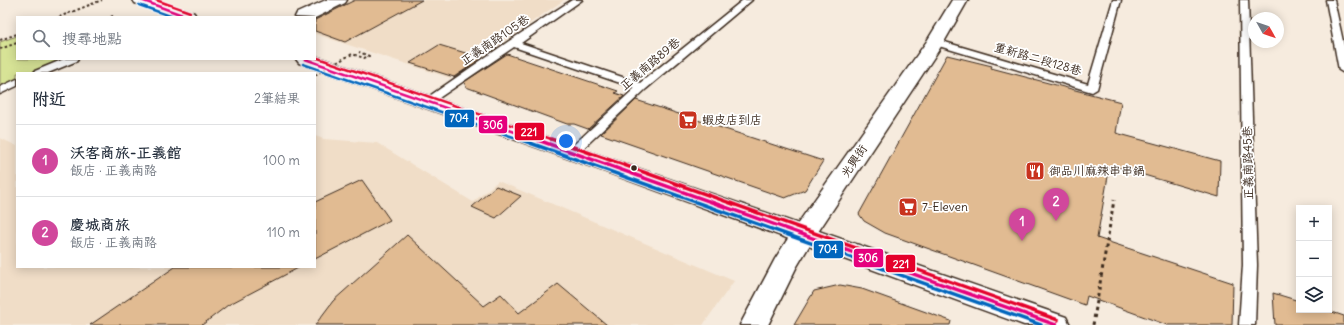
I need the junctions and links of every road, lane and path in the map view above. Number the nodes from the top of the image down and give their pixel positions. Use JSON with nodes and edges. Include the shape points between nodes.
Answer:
{"nodes":[{"id":1,"x":102,"y":0,"type":"edge"},
{"id":2,"x":141,"y":0,"type":"edge"},
{"id":3,"x":339,"y":0,"type":"edge"},
{"id":4,"x":578,"y":0,"type":"edge"},
{"id":5,"x":748,"y":0,"type":"edge"},
{"id":6,"x":959,"y":0,"type":"edge"},
{"id":7,"x":1117,"y":0,"type":"edge"},
{"id":8,"x":1244,"y":0,"type":"edge"},
{"id":9,"x":1330,"y":0,"type":"edge"},
{"id":10,"x":62,"y":16,"type":"edge"},
{"id":11,"x":180,"y":16,"type":"edge"},
{"id":12,"x":305,"y":16,"type":"edge"},
{"id":13,"x":16,"y":34,"type":"edge"},
{"id":14,"x":0,"y":40,"type":"edge"},
{"id":15,"x":935,"y":42,"type":"junction"},
{"id":16,"x":16,"y":43,"type":"edge"},
{"id":17,"x":512,"y":44,"type":"junction"},
{"id":18,"x":0,"y":50,"type":"edge"},
{"id":19,"x":359,"y":52,"type":"dead end"},
{"id":20,"x":71,"y":60,"type":"edge"},
{"id":21,"x":308,"y":60,"type":"edge"},
{"id":22,"x":1344,"y":68,"type":"edge"},
{"id":23,"x":41,"y":72,"type":"edge"},
{"id":24,"x":316,"y":74,"type":"edge"},
{"id":25,"x":16,"y":83,"type":"edge"},
{"id":26,"x":642,"y":87,"type":"junction"},
{"id":27,"x":0,"y":91,"type":"edge"},
{"id":28,"x":426,"y":102,"type":"junction"},
{"id":29,"x":572,"y":152,"type":"junction"},
{"id":30,"x":1114,"y":200,"type":"dead end"},
{"id":31,"x":803,"y":235,"type":"junction"},
{"id":32,"x":754,"y":325,"type":"edge"},
{"id":33,"x":1056,"y":325,"type":"edge"},
{"id":34,"x":1092,"y":325,"type":"edge"},
{"id":35,"x":1247,"y":325,"type":"edge"}],
"edges":[{"from":1,"to":10,"type":"path"},
{"from":2,"to":11,"type":"street"},
{"from":3,"to":12,"type":"street"},
{"from":4,"to":17,"type":"lane","name":"正義南路105巷"},
{"from":5,"to":26,"type":"lane","name":"正義南路89巷"},
{"from":6,"to":15,"type":"street","name":"光興街"},
{"from":7,"to":15,"type":"lane","name":"重新路二段128巷","via":[[1092,88]]},
{"from":8,"to":35,"type":"lane","name":"正義南路45巷","via":[[1250,265]]},
{"from":9,"to":22,"type":"lane"},
{"from":13,"to":14,"type":"path"},
{"from":15,"to":31,"type":"street","name":"光興街"},
{"from":16,"to":18,"type":"path"},
{"from":17,"to":26,"type":"lane"},
{"from":17,"to":28,"type":"lane","name":"正義南路105巷"},
{"from":19,"to":24,"type":"path","bridge":true,"via":[[369,56],[364,58],[352,54]]},
{"from":20,"to":23,"type":"lane"},
{"from":21,"to":28,"type":"street"},
{"from":25,"to":27,"type":"lane"},
{"from":26,"to":29,"type":"lane","name":"正義南路89巷"},
{"from":28,"to":29,"type":"street"},
{"from":29,"to":31,"type":"street"},
{"from":30,"to":34,"type":"path"},
{"from":31,"to":32,"type":"street","name":"光興街"},
{"from":31,"to":33,"type":"street"}]}
